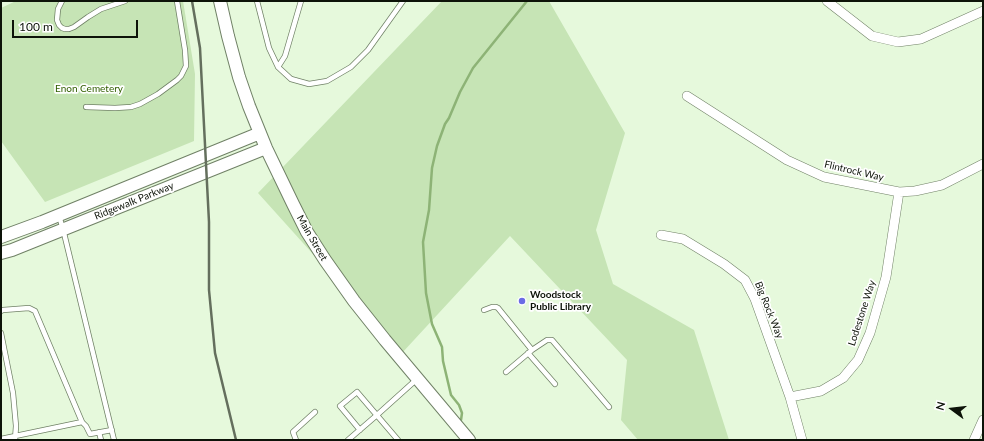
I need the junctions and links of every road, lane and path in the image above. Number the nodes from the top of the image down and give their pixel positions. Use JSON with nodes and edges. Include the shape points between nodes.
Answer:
{"nodes":[{"id":1,"x":62,"y":1,"type":"edge"},
{"id":2,"x":125,"y":1,"type":"edge"},
{"id":3,"x":177,"y":1,"type":"edge"},
{"id":4,"x":220,"y":1,"type":"edge"},
{"id":5,"x":257,"y":1,"type":"edge"},
{"id":6,"x":301,"y":1,"type":"edge"},
{"id":7,"x":403,"y":1,"type":"edge"},
{"id":8,"x":827,"y":1,"type":"edge"},
{"id":9,"x":983,"y":11,"type":"edge"},
{"id":10,"x":278,"y":68,"type":"junction"},
{"id":11,"x":687,"y":96,"type":"dead end"},
{"id":12,"x":86,"y":107,"type":"dead end"},
{"id":13,"x":260,"y":133,"type":"junction"},
{"id":14,"x":266,"y":148,"type":"junction"},
{"id":15,"x":983,"y":164,"type":"edge"},
{"id":16,"x":899,"y":192,"type":"junction"},
{"id":17,"x":59,"y":215,"type":"junction"},
{"id":18,"x":63,"y":229,"type":"junction"},
{"id":19,"x":661,"y":236,"type":"dead end"},
{"id":20,"x":1,"y":237,"type":"edge"},
{"id":21,"x":1,"y":253,"type":"edge"},
{"id":22,"x":484,"y":310,"type":"dead end"},
{"id":23,"x":1,"y":311,"type":"edge"},
{"id":24,"x":1,"y":333,"type":"edge"},
{"id":25,"x":530,"y":352,"type":"junction"},
{"id":26,"x":506,"y":372,"type":"dead end"},
{"id":27,"x":417,"y":379,"type":"junction"},
{"id":28,"x":555,"y":384,"type":"dead end"},
{"id":29,"x":790,"y":397,"type":"junction"},
{"id":30,"x":609,"y":407,"type":"dead end"},
{"id":31,"x":314,"y":412,"type":"dead end"},
{"id":32,"x":377,"y":415,"type":"junction"},
{"id":33,"x":983,"y":420,"type":"edge"},
{"id":34,"x":82,"y":422,"type":"junction"},
{"id":35,"x":112,"y":430,"type":"junction"},
{"id":36,"x":360,"y":430,"type":"junction"},
{"id":37,"x":99,"y":432,"type":"junction"},
{"id":38,"x":15,"y":438,"type":"edge"},
{"id":39,"x":1,"y":439,"type":"edge"},
{"id":40,"x":101,"y":440,"type":"edge"},
{"id":41,"x":114,"y":440,"type":"edge"},
{"id":42,"x":296,"y":440,"type":"edge"},
{"id":43,"x":348,"y":440,"type":"edge"},
{"id":44,"x":398,"y":440,"type":"edge"},
{"id":45,"x":469,"y":440,"type":"edge"},
{"id":46,"x":802,"y":440,"type":"edge"},
{"id":47,"x":974,"y":440,"type":"edge"}],
"edges":[{"from":1,"to":2,"type":"lane","via":[[57,20],[62,28],[69,29],[101,9]]},
{"from":3,"to":12,"type":"lane","via":[[186,50],[186,66],[181,76],[158,94],[131,107]]},
{"from":4,"to":13,"type":"main road","name":"Main Street","via":[[239,77]]},
{"from":5,"to":10,"type":"lane","via":[[269,48]]},
{"from":6,"to":10,"type":"lane","via":[[285,56]]},
{"from":7,"to":10,"type":"lane","via":[[368,50],[351,67],[327,81],[303,83],[291,79]]},
{"from":8,"to":9,"type":"street","via":[[872,36],[898,42],[921,40]]},
{"from":11,"to":16,"type":"street","name":"Flintrock Way","via":[[787,160],[824,177]]},
{"from":13,"to":14,"type":"main road","name":"Main Street"},
{"from":13,"to":17,"type":"main road","name":"Ridgewalk Parkway"},
{"from":14,"to":18,"type":"main road","name":"Ridgewalk Parkway"},
{"from":14,"to":27,"type":"main road","name":"Main Street","via":[[300,218],[325,260],[384,340]]},
{"from":15,"to":16,"type":"street","name":"Flintrock Way","via":[[942,185]]},
{"from":16,"to":29,"type":"street","name":"Lodestone Way","via":[[886,277],[870,333],[858,360],[843,378],[821,391]]},
{"from":17,"to":18,"type":"lane"},
{"from":17,"to":20,"type":"main road","name":"Ridgewalk Parkway"},
{"from":18,"to":21,"type":"main road","name":"Ridgewalk Parkway"},
{"from":18,"to":35,"type":"lane"},
{"from":19,"to":29,"type":"street","name":"Big Rock Way","via":[[683,239],[745,280],[755,299]]},
{"from":22,"to":25,"type":"lane","via":[[498,308]]},
{"from":23,"to":34,"type":"lane","via":[[29,308],[35,311]]},
{"from":24,"to":38,"type":"lane","via":[[13,394]]},
{"from":25,"to":26,"type":"lane"},
{"from":25,"to":28,"type":"lane"},
{"from":25,"to":30,"type":"lane","via":[[547,340],[552,340]]},
{"from":27,"to":32,"type":"lane"},
{"from":27,"to":45,"type":"main road","name":"Main Street"},
{"from":29,"to":46,"type":"street","name":"Big Rock Way"},
{"from":31,"to":42,"type":"lane","via":[[293,432]]},
{"from":32,"to":36,"type":"lane"},
{"from":32,"to":36,"type":"lane","via":[[357,392],[340,406]]},
{"from":32,"to":44,"type":"lane"},
{"from":33,"to":47,"type":"street"},
{"from":34,"to":37,"type":"lane","via":[[90,434]]},
{"from":34,"to":38,"type":"lane"},
{"from":35,"to":37,"type":"lane"},
{"from":35,"to":41,"type":"lane"},
{"from":36,"to":43,"type":"lane"},
{"from":37,"to":40,"type":"lane"},
{"from":38,"to":39,"type":"lane"}]}
